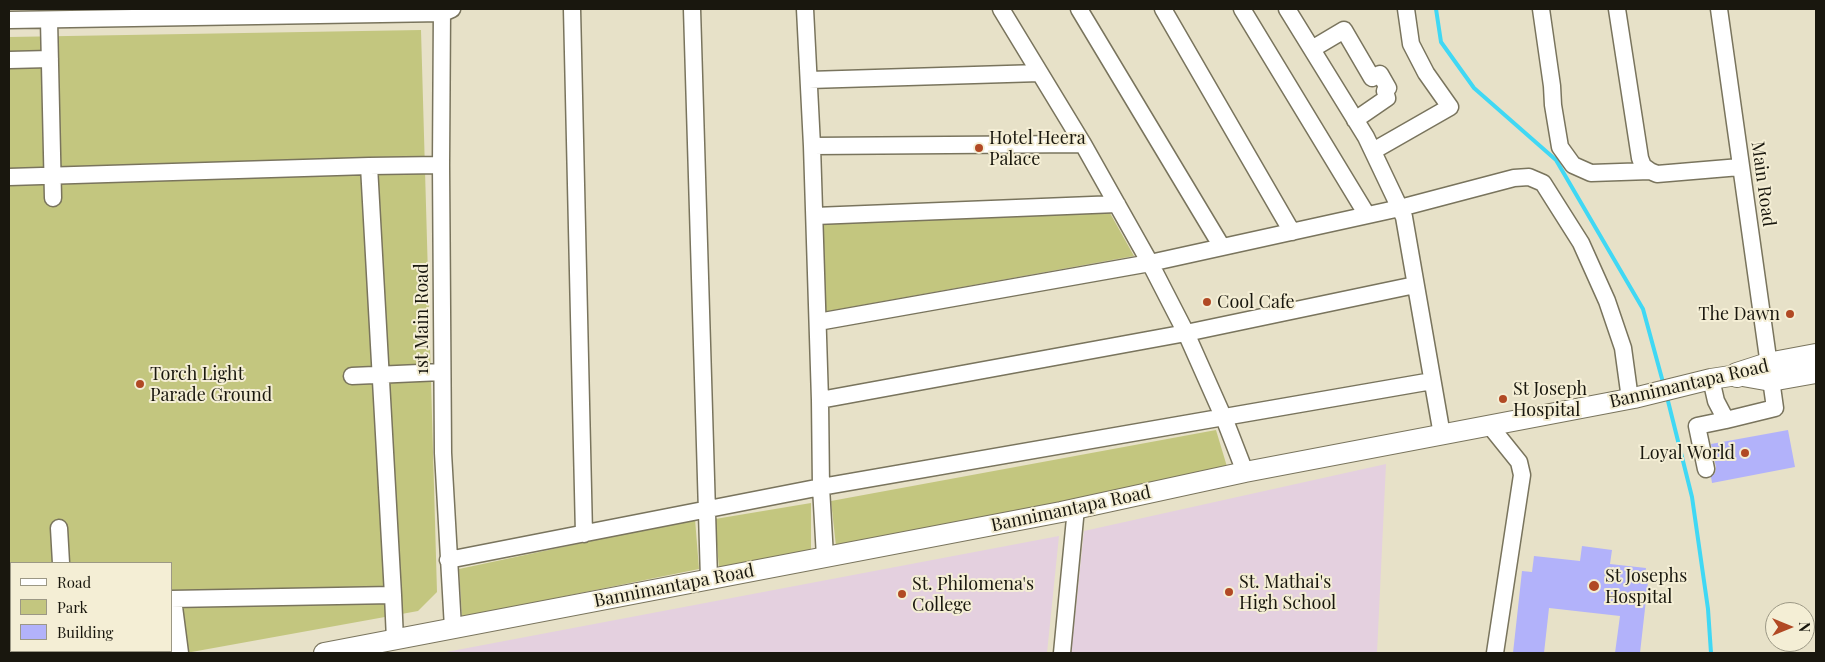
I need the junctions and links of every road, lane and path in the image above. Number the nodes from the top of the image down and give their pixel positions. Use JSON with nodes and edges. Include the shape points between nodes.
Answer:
{"nodes":[{"id":1,"x":572,"y":9,"type":"edge"},
{"id":2,"x":692,"y":9,"type":"edge"},
{"id":3,"x":805,"y":9,"type":"edge"},
{"id":4,"x":1001,"y":9,"type":"edge"},
{"id":5,"x":1079,"y":9,"type":"edge"},
{"id":6,"x":1163,"y":9,"type":"edge"},
{"id":7,"x":1242,"y":9,"type":"edge"},
{"id":8,"x":1287,"y":9,"type":"edge"},
{"id":9,"x":1406,"y":9,"type":"edge"},
{"id":10,"x":1541,"y":9,"type":"edge"},
{"id":11,"x":1617,"y":9,"type":"edge"},
{"id":12,"x":1719,"y":9,"type":"edge"},
{"id":13,"x":446,"y":10,"type":"edge"},
{"id":14,"x":9,"y":20,"type":"edge"},
{"id":15,"x":49,"y":20,"type":"junction"},
{"id":16,"x":1312,"y":49,"type":"junction"},
{"id":17,"x":50,"y":59,"type":"junction"},
{"id":18,"x":9,"y":60,"type":"edge"},
{"id":19,"x":1040,"y":73,"type":"junction"},
{"id":20,"x":809,"y":80,"type":"junction"},
{"id":21,"x":1355,"y":120,"type":"junction"},
{"id":22,"x":1083,"y":144,"type":"junction"},
{"id":23,"x":812,"y":146,"type":"junction"},
{"id":24,"x":1372,"y":151,"type":"junction"},
{"id":25,"x":441,"y":165,"type":"junction"},
{"id":26,"x":370,"y":166,"type":"junction"},
{"id":27,"x":1740,"y":167,"type":"junction"},
{"id":28,"x":1650,"y":171,"type":"junction"},
{"id":29,"x":53,"y":176,"type":"junction"},
{"id":30,"x":9,"y":177,"type":"edge"},
{"id":31,"x":53,"y":198,"type":"dead end"},
{"id":32,"x":1117,"y":204,"type":"junction"},
{"id":33,"x":1400,"y":208,"type":"junction"},
{"id":34,"x":814,"y":216,"type":"junction"},
{"id":35,"x":1366,"y":216,"type":"junction"},
{"id":36,"x":1292,"y":232,"type":"junction"},
{"id":37,"x":1222,"y":247,"type":"junction"},
{"id":38,"x":1150,"y":263,"type":"junction"},
{"id":39,"x":1415,"y":285,"type":"junction"},
{"id":40,"x":818,"y":322,"type":"junction"},
{"id":41,"x":1186,"y":333,"type":"junction"},
{"id":42,"x":1816,"y":356,"type":"edge"},
{"id":43,"x":442,"y":372,"type":"junction"},
{"id":44,"x":1769,"y":373,"type":"junction"},
{"id":45,"x":1816,"y":373,"type":"edge"},
{"id":46,"x":352,"y":376,"type":"dead end"},
{"id":47,"x":381,"y":376,"type":"junction"},
{"id":48,"x":1736,"y":376,"type":"joint"},
{"id":49,"x":1706,"y":380,"type":"junction"},
{"id":50,"x":1432,"y":381,"type":"junction"},
{"id":51,"x":1632,"y":399,"type":"junction"},
{"id":52,"x":820,"y":400,"type":"junction"},
{"id":53,"x":1224,"y":417,"type":"junction"},
{"id":54,"x":1726,"y":420,"type":"junction"},
{"id":55,"x":1490,"y":426,"type":"junction"},
{"id":56,"x":1442,"y":435,"type":"junction"},
{"id":57,"x":1706,"y":469,"type":"dead end"},
{"id":58,"x":1245,"y":472,"type":"junction"},
{"id":59,"x":821,"y":487,"type":"junction"},
{"id":60,"x":1076,"y":508,"type":"junction"},
{"id":61,"x":706,"y":510,"type":"junction"},
{"id":62,"x":59,"y":528,"type":"dead end"},
{"id":63,"x":584,"y":534,"type":"junction"},
{"id":64,"x":825,"y":557,"type":"junction"},
{"id":65,"x":448,"y":560,"type":"junction"},
{"id":66,"x":61,"y":562,"type":"edge"},
{"id":67,"x":708,"y":579,"type":"junction"},
{"id":68,"x":393,"y":595,"type":"junction"},
{"id":69,"x":172,"y":599,"type":"edge"},
{"id":70,"x":453,"y":628,"type":"junction"},
{"id":71,"x":395,"y":640,"type":"junction"},
{"id":72,"x":180,"y":653,"type":"edge"},
{"id":73,"x":324,"y":653,"type":"edge"},
{"id":74,"x":1062,"y":653,"type":"edge"},
{"id":75,"x":1495,"y":653,"type":"edge"}],
"edges":[{"from":1,"to":63,"type":"street"},
{"from":2,"to":61,"type":"street"},
{"from":3,"to":20,"type":"street"},
{"from":4,"to":19,"type":"street"},
{"from":5,"to":37,"type":"street"},
{"from":6,"to":36,"type":"street"},
{"from":7,"to":35,"type":"street"},
{"from":8,"to":16,"type":"street"},
{"from":9,"to":24,"type":"street","via":[[1411,44],[1426,73],[1450,107]]},
{"from":10,"to":28,"type":"street","via":[[1560,147],[1573,165],[1591,173]]},
{"from":11,"to":28,"type":"street","via":[[1640,158]]},
{"from":12,"to":27,"type":"street","name":"Main Road"},
{"from":13,"to":15,"type":"street"},
{"from":13,"to":25,"type":"street","name":"1st Main Road"},
{"from":14,"to":15,"type":"street"},
{"from":15,"to":17,"type":"street"},
{"from":16,"to":21,"type":"street"},
{"from":16,"to":21,"type":"street","via":[[1344,30],[1372,78],[1380,74],[1388,88],[1385,91],[1387,98]]},
{"from":17,"to":18,"type":"street"},
{"from":17,"to":29,"type":"street"},
{"from":19,"to":20,"type":"street"},
{"from":19,"to":22,"type":"street"},
{"from":20,"to":23,"type":"street"},
{"from":21,"to":24,"type":"street"},
{"from":22,"to":23,"type":"street"},
{"from":22,"to":32,"type":"street"},
{"from":23,"to":34,"type":"street"},
{"from":24,"to":33,"type":"street"},
{"from":25,"to":26,"type":"street"},
{"from":25,"to":43,"type":"street","name":"1st Main Road"},
{"from":26,"to":29,"type":"street"},
{"from":26,"to":47,"type":"street"},
{"from":27,"to":28,"type":"street","via":[[1657,174]]},
{"from":27,"to":44,"type":"street","name":"Main Road"},
{"from":29,"to":30,"type":"street"},
{"from":29,"to":31,"type":"street"},
{"from":32,"to":34,"type":"street"},
{"from":32,"to":38,"type":"street"},
{"from":33,"to":35,"type":"street"},
{"from":33,"to":39,"type":"street"},
{"from":33,"to":51,"type":"street","via":[[1514,178],[1529,177],[1543,183],[1581,243],[1607,301],[1622,348]]},
{"from":34,"to":40,"type":"street"},
{"from":35,"to":36,"type":"street"},
{"from":36,"to":37,"type":"street"},
{"from":37,"to":38,"type":"street"},
{"from":38,"to":40,"type":"street"},
{"from":38,"to":41,"type":"street"},
{"from":39,"to":41,"type":"street"},
{"from":39,"to":50,"type":"street"},
{"from":40,"to":52,"type":"street"},
{"from":41,"to":52,"type":"street"},
{"from":41,"to":53,"type":"street"},
{"from":42,"to":44,"type":"highway","name":"Bannimantapa Road"},
{"from":43,"to":47,"type":"street"},
{"from":43,"to":65,"type":"street","name":"1st Main Road"},
{"from":44,"to":45,"type":"main road"},
{"from":44,"to":48,"type":"highway","name":"Bannimantapa Road"},
{"from":44,"to":54,"type":"street","name":"Main Road","via":[[1775,408]]},
{"from":46,"to":47,"type":"street"},
{"from":47,"to":68,"type":"street"},
{"from":48,"to":49,"type":"main road","name":"Bannimantapa Road"},
{"from":49,"to":51,"type":"main road","name":"Bannimantapa Road"},
{"from":49,"to":54,"type":"street"},
{"from":50,"to":53,"type":"street"},
{"from":50,"to":56,"type":"street"},
{"from":51,"to":55,"type":"main road","name":"Bannimantapa Road"},
{"from":52,"to":59,"type":"street"},
{"from":53,"to":58,"type":"street"},
{"from":53,"to":59,"type":"street"},
{"from":54,"to":57,"type":"street","via":[[1697,426]]},
{"from":55,"to":56,"type":"main road","name":"Bannimantapa Road"},
{"from":55,"to":75,"type":"street","via":[[1519,462],[1522,475]]},
{"from":56,"to":58,"type":"main road","name":"Bannimantapa Road"},
{"from":58,"to":60,"type":"main road","name":"Bannimantapa Road"},
{"from":59,"to":61,"type":"street"},
{"from":59,"to":64,"type":"street"},
{"from":60,"to":64,"type":"main road","name":"Bannimantapa Road"},
{"from":60,"to":74,"type":"street"},
{"from":61,"to":63,"type":"street"},
{"from":61,"to":67,"type":"street"},
{"from":62,"to":66,"type":"street"},
{"from":63,"to":65,"type":"street"},
{"from":64,"to":67,"type":"main road","name":"Bannimantapa Road"},
{"from":65,"to":70,"type":"street","name":"1st Main Road"},
{"from":67,"to":70,"type":"main road","name":"Bannimantapa Road"},
{"from":68,"to":69,"type":"street"},
{"from":68,"to":71,"type":"street"},
{"from":69,"to":72,"type":"street"},
{"from":70,"to":71,"type":"main road","name":"Bannimantapa Road"},
{"from":71,"to":73,"type":"main road","name":"Bannimantapa Road"}]}
